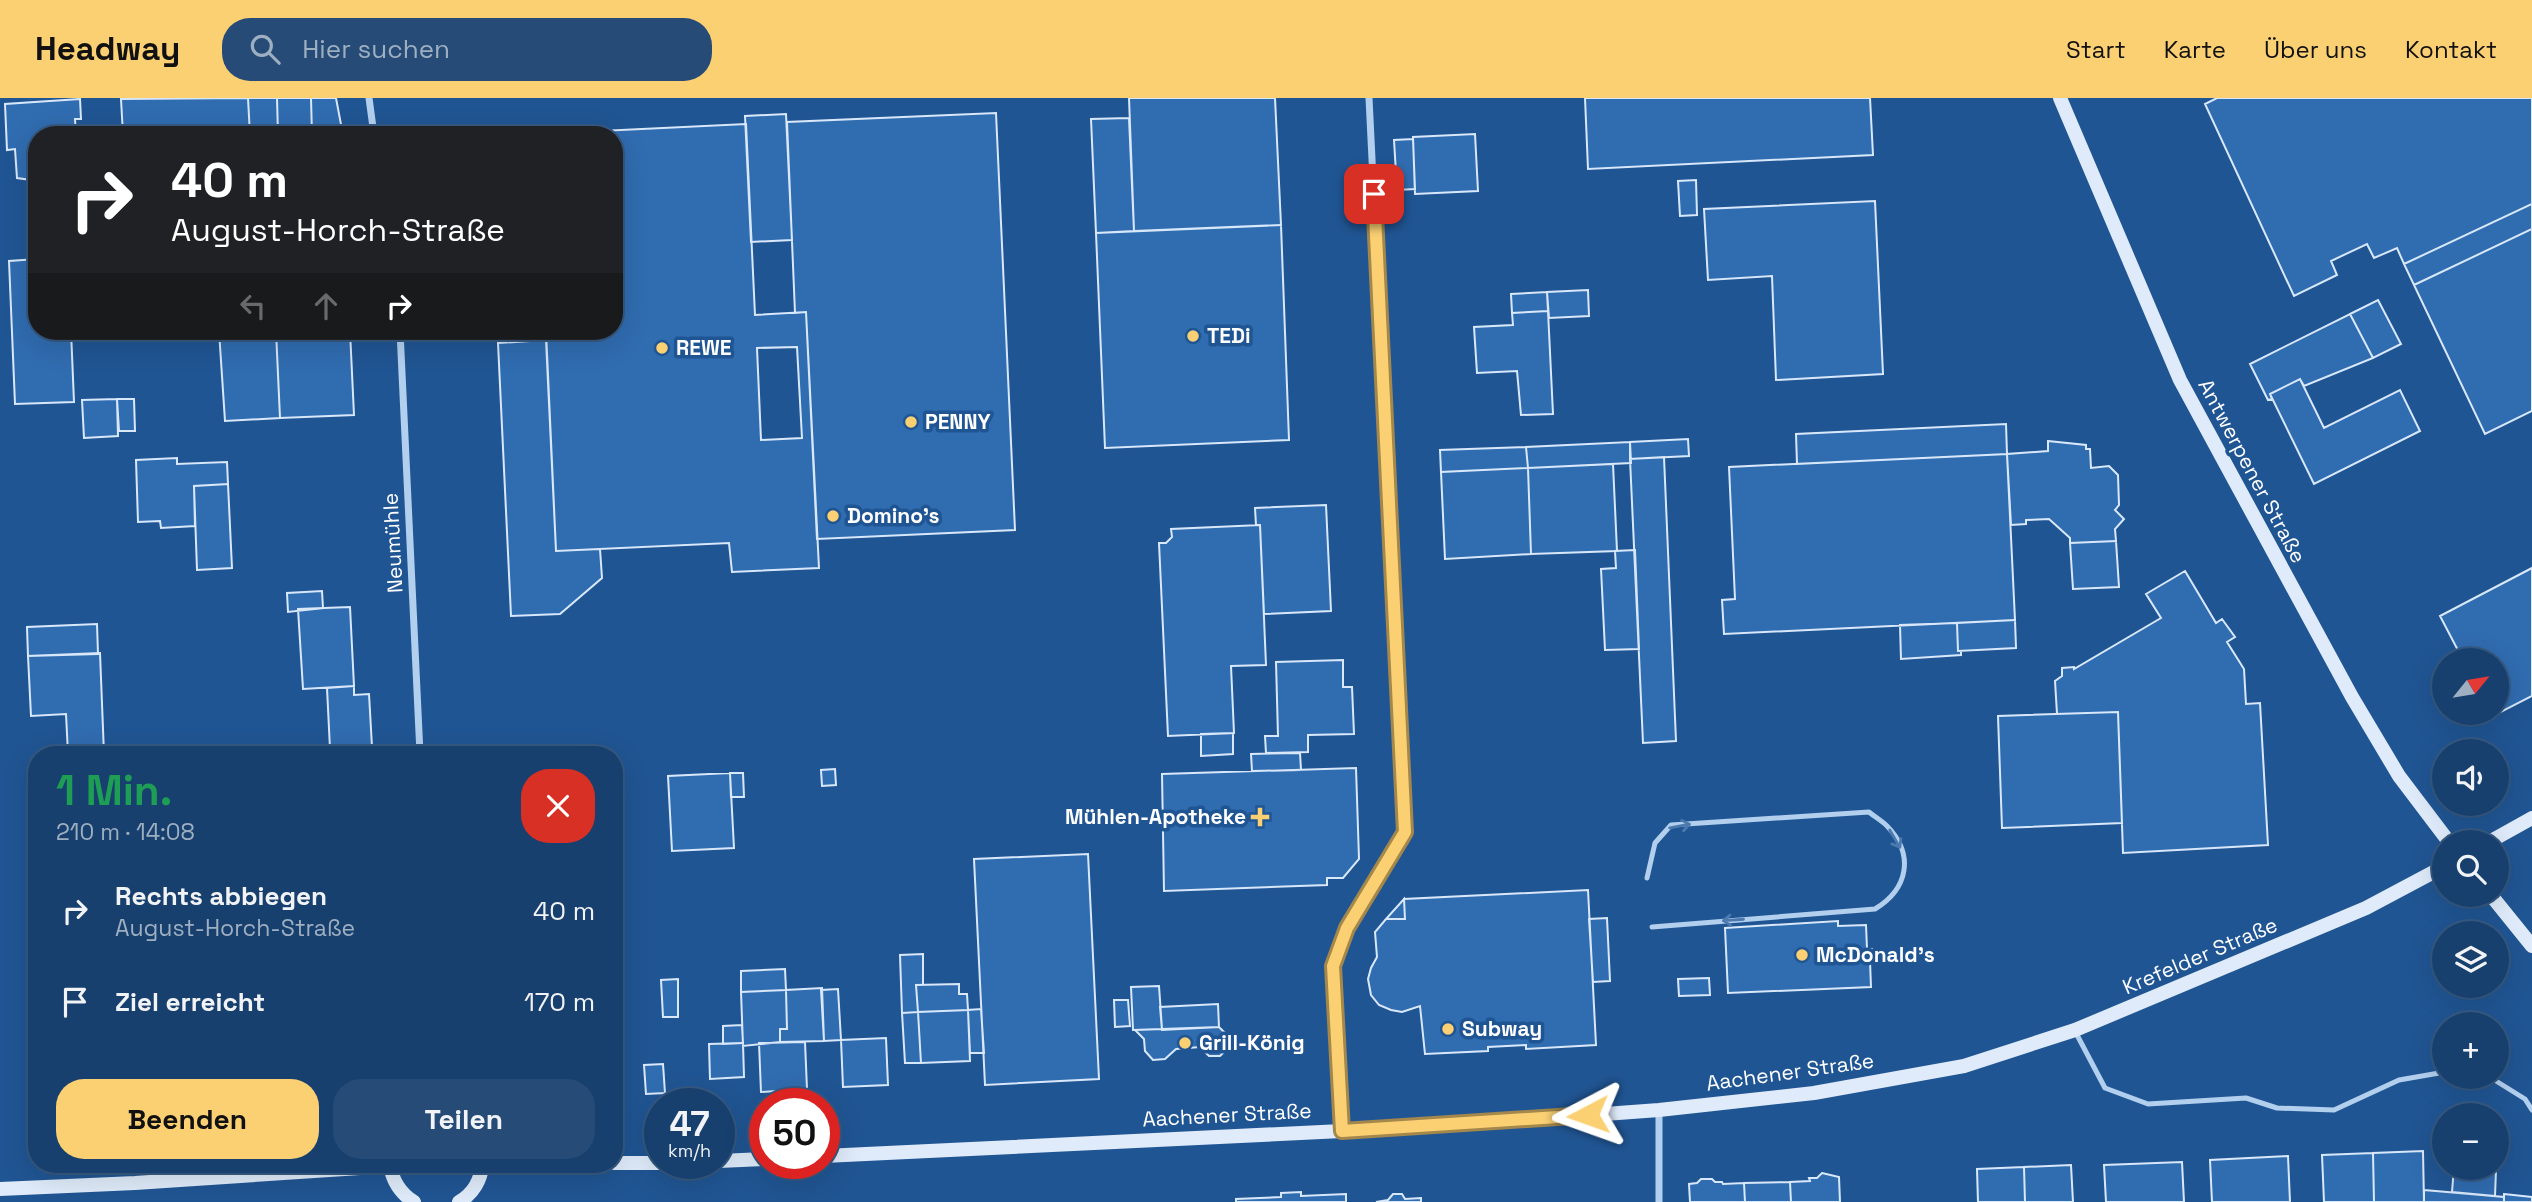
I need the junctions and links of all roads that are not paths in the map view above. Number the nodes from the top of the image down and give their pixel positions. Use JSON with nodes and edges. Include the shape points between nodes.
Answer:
{"nodes":[{"id":1,"x":369,"y":98,"type":"edge"},
{"id":2,"x":1369,"y":98,"type":"edge"},
{"id":3,"x":2060,"y":98,"type":"edge"},
{"id":4,"x":373,"y":126,"type":"edge"},
{"id":5,"x":400,"y":340,"type":"edge"},
{"id":6,"x":420,"y":746,"type":"edge"},
{"id":7,"x":2532,"y":818,"type":"edge"},
{"id":8,"x":2440,"y":830,"type":"edge"},
{"id":9,"x":2509,"y":831,"type":"edge"},
{"id":10,"x":2432,"y":873,"type":"edge"},
{"id":11,"x":1647,"y":878,"type":"dead end"},
{"id":12,"x":2500,"y":907,"type":"edge"},
{"id":13,"x":1652,"y":927,"type":"dead end"},
{"id":14,"x":2532,"y":946,"type":"edge"},
{"id":15,"x":2074,"y":1030,"type":"junction"},
{"id":16,"x":1964,"y":1066,"type":"joint"},
{"id":17,"x":2432,"y":1074,"type":"edge"},
{"id":18,"x":2509,"y":1089,"type":"edge"},
{"id":19,"x":1659,"y":1110,"type":"junction"},
{"id":20,"x":2532,"y":1110,"type":"edge"},
{"id":21,"x":1342,"y":1131,"type":"junction"},
{"id":22,"x":840,"y":1155,"type":"edge"},
{"id":23,"x":623,"y":1163,"type":"edge"},
{"id":24,"x":644,"y":1163,"type":"edge"},
{"id":25,"x":277,"y":1173,"type":"edge"},
{"id":26,"x":392,"y":1173,"type":"edge"},
{"id":27,"x":481,"y":1173,"type":"edge"},
{"id":28,"x":0,"y":1189,"type":"edge"},
{"id":29,"x":414,"y":1202,"type":"edge"},
{"id":30,"x":459,"y":1202,"type":"edge"},
{"id":31,"x":1659,"y":1202,"type":"edge"}],
"edges":[{"from":1,"to":4,"type":"street"},
{"from":2,"to":21,"type":"street","via":[[1405,832],[1347,928],[1333,966]]},
{"from":3,"to":8,"type":"main road","name":"Antwerpener Straße","via":[[2180,380],[2351,697],[2399,776]]},
{"from":5,"to":6,"type":"street","name":"Neumühle"},
{"from":7,"to":9,"type":"main road"},
{"from":10,"to":15,"type":"main road","name":"Krefelder Straße","via":[[2367,908]]},
{"from":11,"to":13,"type":"lane","one_way":true,"via":[[1655,843],[1671,825],[1869,812],[1888,826],[1905,866],[1889,901],[1875,909]]},
{"from":12,"to":14,"type":"main road"},
{"from":15,"to":16,"type":"main road","name":"Krefelder Straße"},
{"from":15,"to":17,"type":"lane","via":[[2105,1087],[2148,1104],[2246,1098],[2277,1108],[2334,1110],[2399,1080]]},
{"from":16,"to":19,"type":"main road","name":"Aachener Straße","via":[[1814,1093]]},
{"from":18,"to":20,"type":"lane"},
{"from":19,"to":21,"type":"main road","name":"Aachener Straße"},
{"from":19,"to":31,"type":"street"},
{"from":21,"to":22,"type":"main road","name":"Aachener Straße"},
{"from":23,"to":24,"type":"main road"},
{"from":25,"to":28,"type":"main road"},
{"from":26,"to":29,"type":"main road","via":[[395,1183]]},
{"from":27,"to":30,"type":"main road","via":[[474,1190]]}]}
